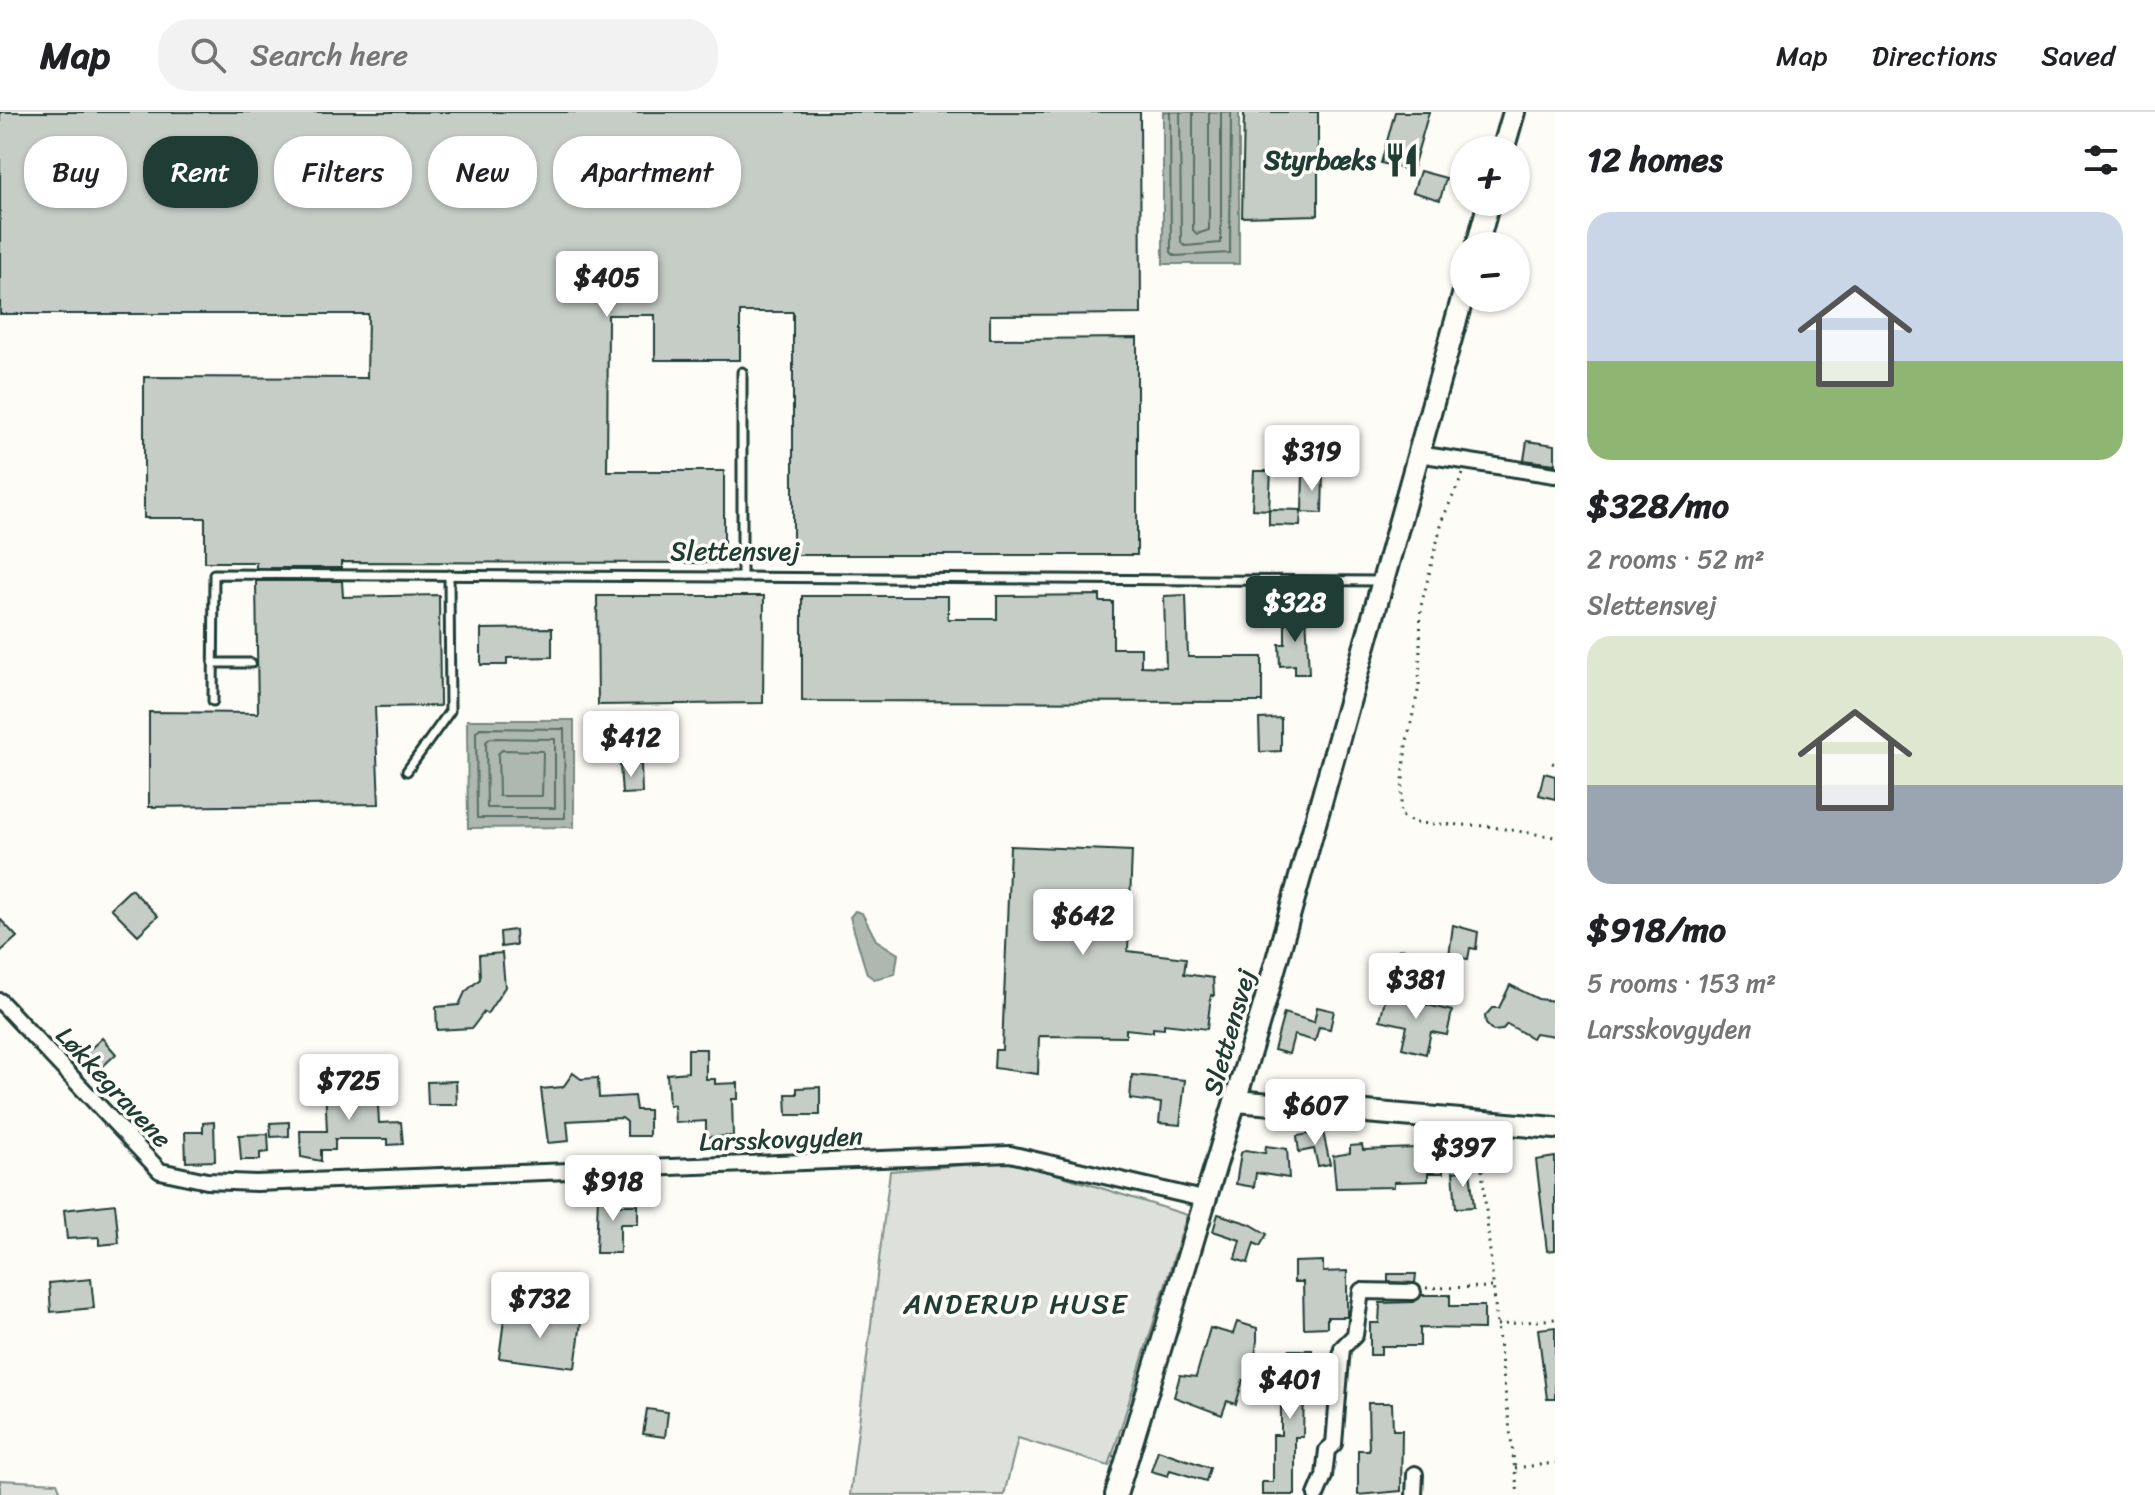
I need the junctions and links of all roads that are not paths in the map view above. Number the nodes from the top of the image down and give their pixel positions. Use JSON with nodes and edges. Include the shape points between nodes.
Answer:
{"nodes":[{"id":1,"x":1514,"y":112,"type":"edge"},
{"id":2,"x":1507,"y":136,"type":"edge"},
{"id":3,"x":1458,"y":312,"type":"edge"},
{"id":4,"x":742,"y":372,"type":"dead end"},
{"id":5,"x":1418,"y":454,"type":"junction"},
{"id":6,"x":1555,"y":475,"type":"edge"},
{"id":7,"x":449,"y":575,"type":"junction"},
{"id":8,"x":742,"y":577,"type":"junction"},
{"id":9,"x":1382,"y":581,"type":"junction"},
{"id":10,"x":213,"y":663,"type":"junction"},
{"id":11,"x":251,"y":663,"type":"dead end"},
{"id":12,"x":213,"y":701,"type":"dead end"},
{"id":13,"x":407,"y":771,"type":"dead end"},
{"id":14,"x":0,"y":1001,"type":"edge"},
{"id":15,"x":1236,"y":1101,"type":"junction"},
{"id":16,"x":1555,"y":1128,"type":"edge"},
{"id":17,"x":207,"y":1181,"type":"joint"},
{"id":18,"x":1207,"y":1200,"type":"junction"},
{"id":19,"x":1413,"y":1292,"type":"road end"},
{"id":20,"x":1415,"y":1474,"type":"dead end"},
{"id":21,"x":1116,"y":1495,"type":"edge"},
{"id":22,"x":1316,"y":1495,"type":"edge"},
{"id":23,"x":1414,"y":1495,"type":"edge"}],
"edges":[{"from":1,"to":2,"type":"street"},
{"from":3,"to":5,"type":"street","name":"Slettensvej"},
{"from":4,"to":8,"type":"lane"},
{"from":5,"to":6,"type":"street"},
{"from":5,"to":9,"type":"street","name":"Slettensvej"},
{"from":7,"to":8,"type":"lane","name":"Slettensvej"},
{"from":7,"to":10,"type":"lane","name":"Slettensvej","via":[[214,574]]},
{"from":7,"to":13,"type":"lane","via":[[450,711]]},
{"from":8,"to":9,"type":"lane","name":"Slettensvej"},
{"from":9,"to":15,"type":"street","name":"Slettensvej"},
{"from":10,"to":11,"type":"lane"},
{"from":10,"to":12,"type":"lane","name":"Slettensvej"},
{"from":14,"to":17,"type":"street","name":"Løkkegravene","via":[[160,1171]]},
{"from":15,"to":16,"type":"street"},
{"from":15,"to":18,"type":"street","name":"Slettensvej"},
{"from":17,"to":18,"type":"street","name":"Larsskovgyden","via":[[1010,1154]]},
{"from":18,"to":21,"type":"street","name":"Slettensvej"},
{"from":19,"to":22,"type":"street","via":[[1361,1291],[1355,1335],[1342,1348],[1334,1444],[1327,1450]]},
{"from":20,"to":23,"type":"street"}]}
